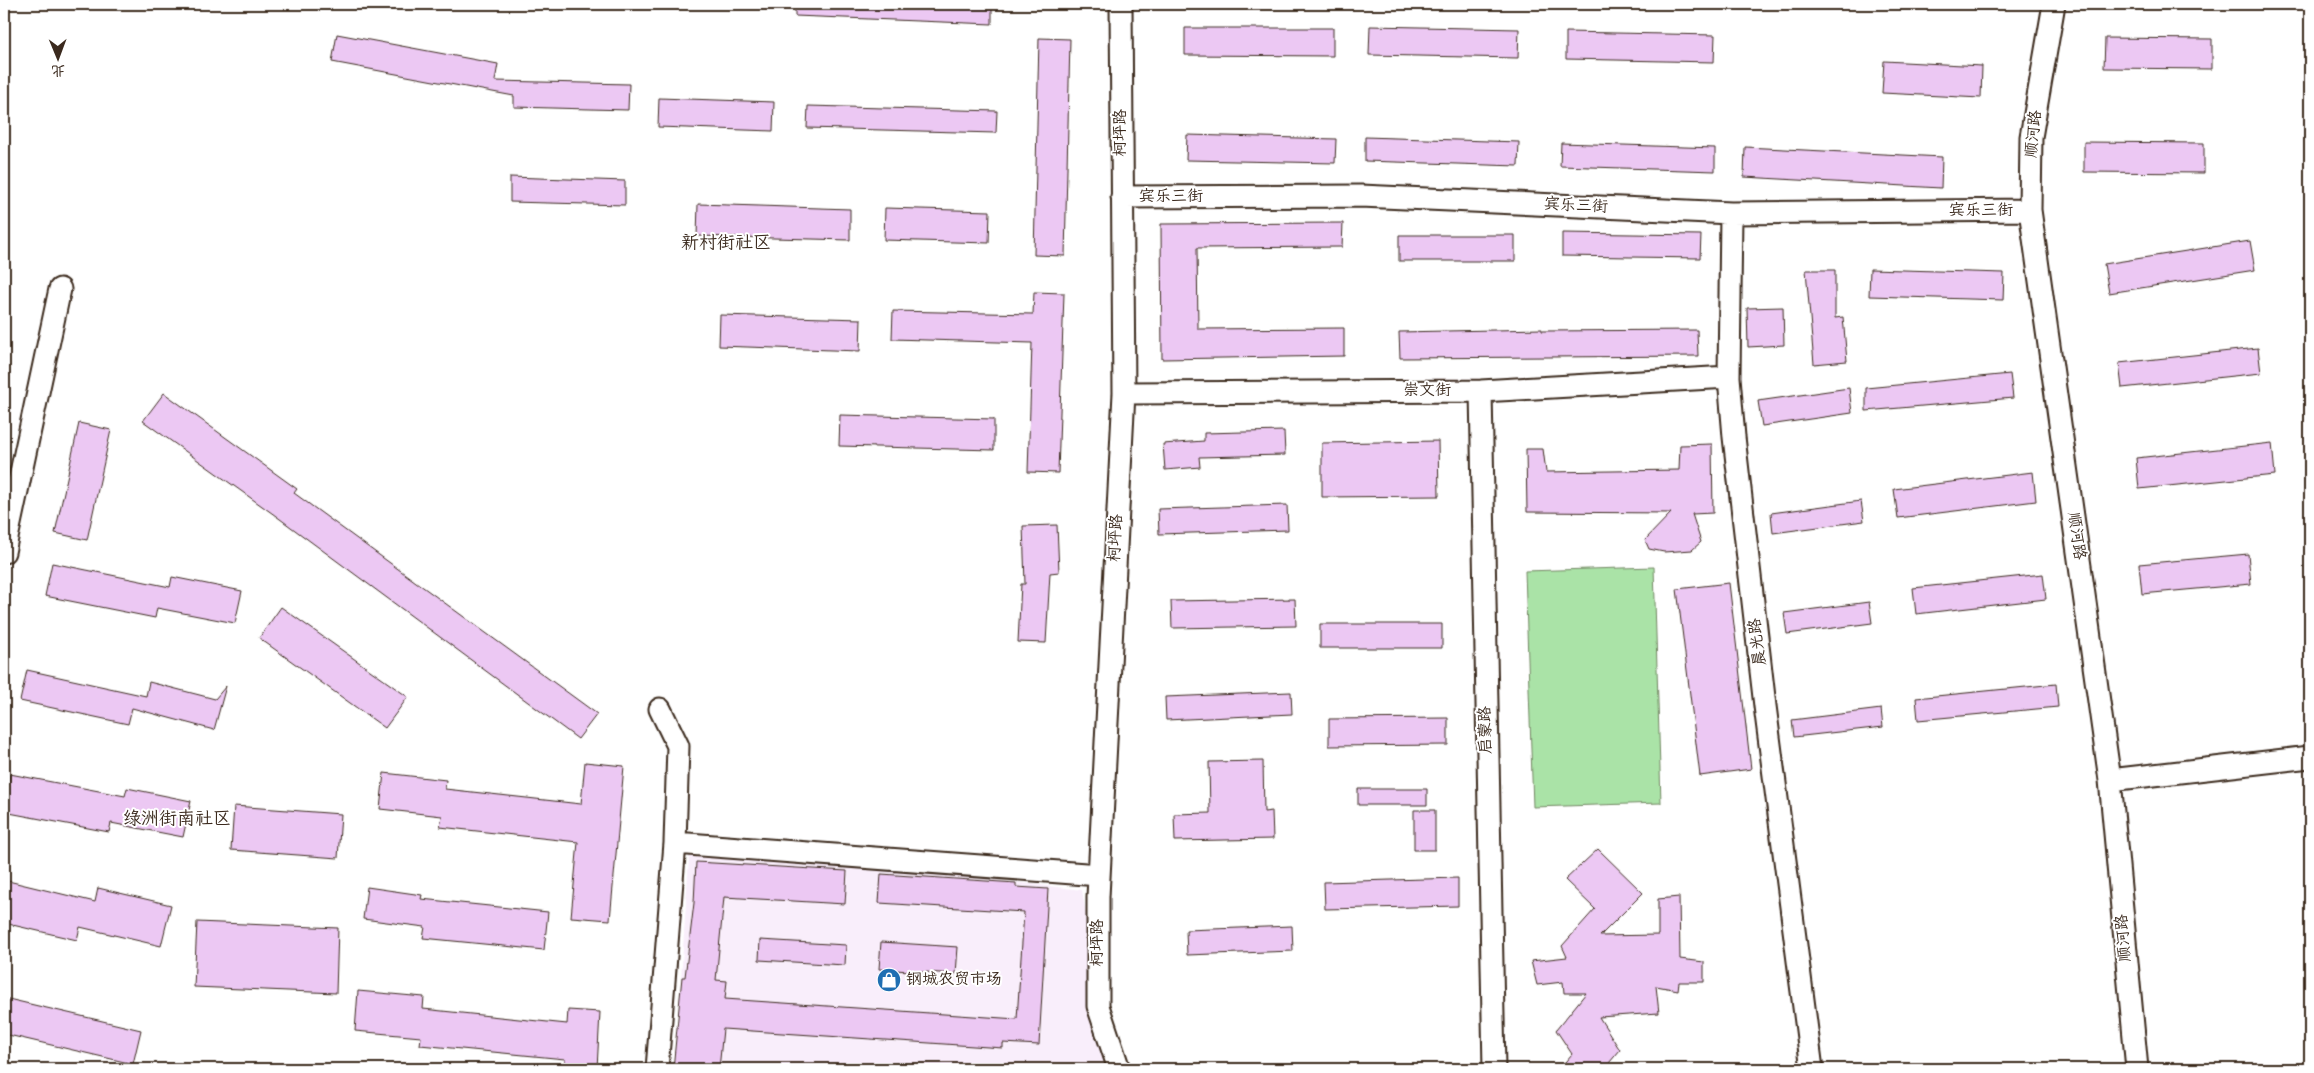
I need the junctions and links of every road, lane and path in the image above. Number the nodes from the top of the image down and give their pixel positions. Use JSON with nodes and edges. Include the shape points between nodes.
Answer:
{"nodes":[{"id":1,"x":1121,"y":4,"type":"edge"},
{"id":2,"x":2054,"y":4,"type":"edge"},
{"id":3,"x":1122,"y":197,"type":"junction"},
{"id":4,"x":2030,"y":210,"type":"junction"},
{"id":5,"x":1731,"y":213,"type":"junction"},
{"id":6,"x":60,"y":289,"type":"dead end"},
{"id":7,"x":1729,"y":377,"type":"junction"},
{"id":8,"x":1481,"y":391,"type":"junction"},
{"id":9,"x":1124,"y":393,"type":"junction"},
{"id":10,"x":4,"y":552,"type":"edge"},
{"id":11,"x":660,"y":709,"type":"dead end"},
{"id":12,"x":2310,"y":756,"type":"edge"},
{"id":13,"x":2110,"y":780,"type":"junction"},
{"id":14,"x":675,"y":844,"type":"junction"},
{"id":15,"x":1099,"y":875,"type":"junction"},
{"id":16,"x":657,"y":1069,"type":"edge"},
{"id":17,"x":1119,"y":1069,"type":"edge"},
{"id":18,"x":1494,"y":1069,"type":"edge"},
{"id":19,"x":1812,"y":1069,"type":"edge"},
{"id":20,"x":2137,"y":1069,"type":"edge"}],
"edges":[{"from":1,"to":3,"type":"street","name":"柯坪路"},
{"from":2,"to":4,"type":"street","name":"顺河路","via":[[2031,137]]},
{"from":3,"to":5,"type":"street","name":"宾乐三街","via":[[1361,196]]},
{"from":3,"to":9,"type":"street","name":"柯坪路"},
{"from":4,"to":5,"type":"street","name":"宾乐三街"},
{"from":4,"to":13,"type":"street","name":"顺河路"},
{"from":5,"to":7,"type":"street","name":"晨光路"},
{"from":6,"to":10,"type":"street"},
{"from":7,"to":8,"type":"street","name":"崇文街"},
{"from":7,"to":19,"type":"street","name":"晨光路","via":[[1765,706]]},
{"from":8,"to":9,"type":"street","name":"崇文街"},
{"from":8,"to":18,"type":"street","name":"启蒙路"},
{"from":9,"to":15,"type":"street","name":"柯坪路"},
{"from":11,"to":14,"type":"street","via":[[678,746]]},
{"from":12,"to":13,"type":"street"},
{"from":13,"to":20,"type":"street","name":"顺河路"},
{"from":14,"to":15,"type":"street"},
{"from":14,"to":16,"type":"street"},
{"from":15,"to":17,"type":"street","name":"柯坪路","via":[[1098,1006]]}]}
